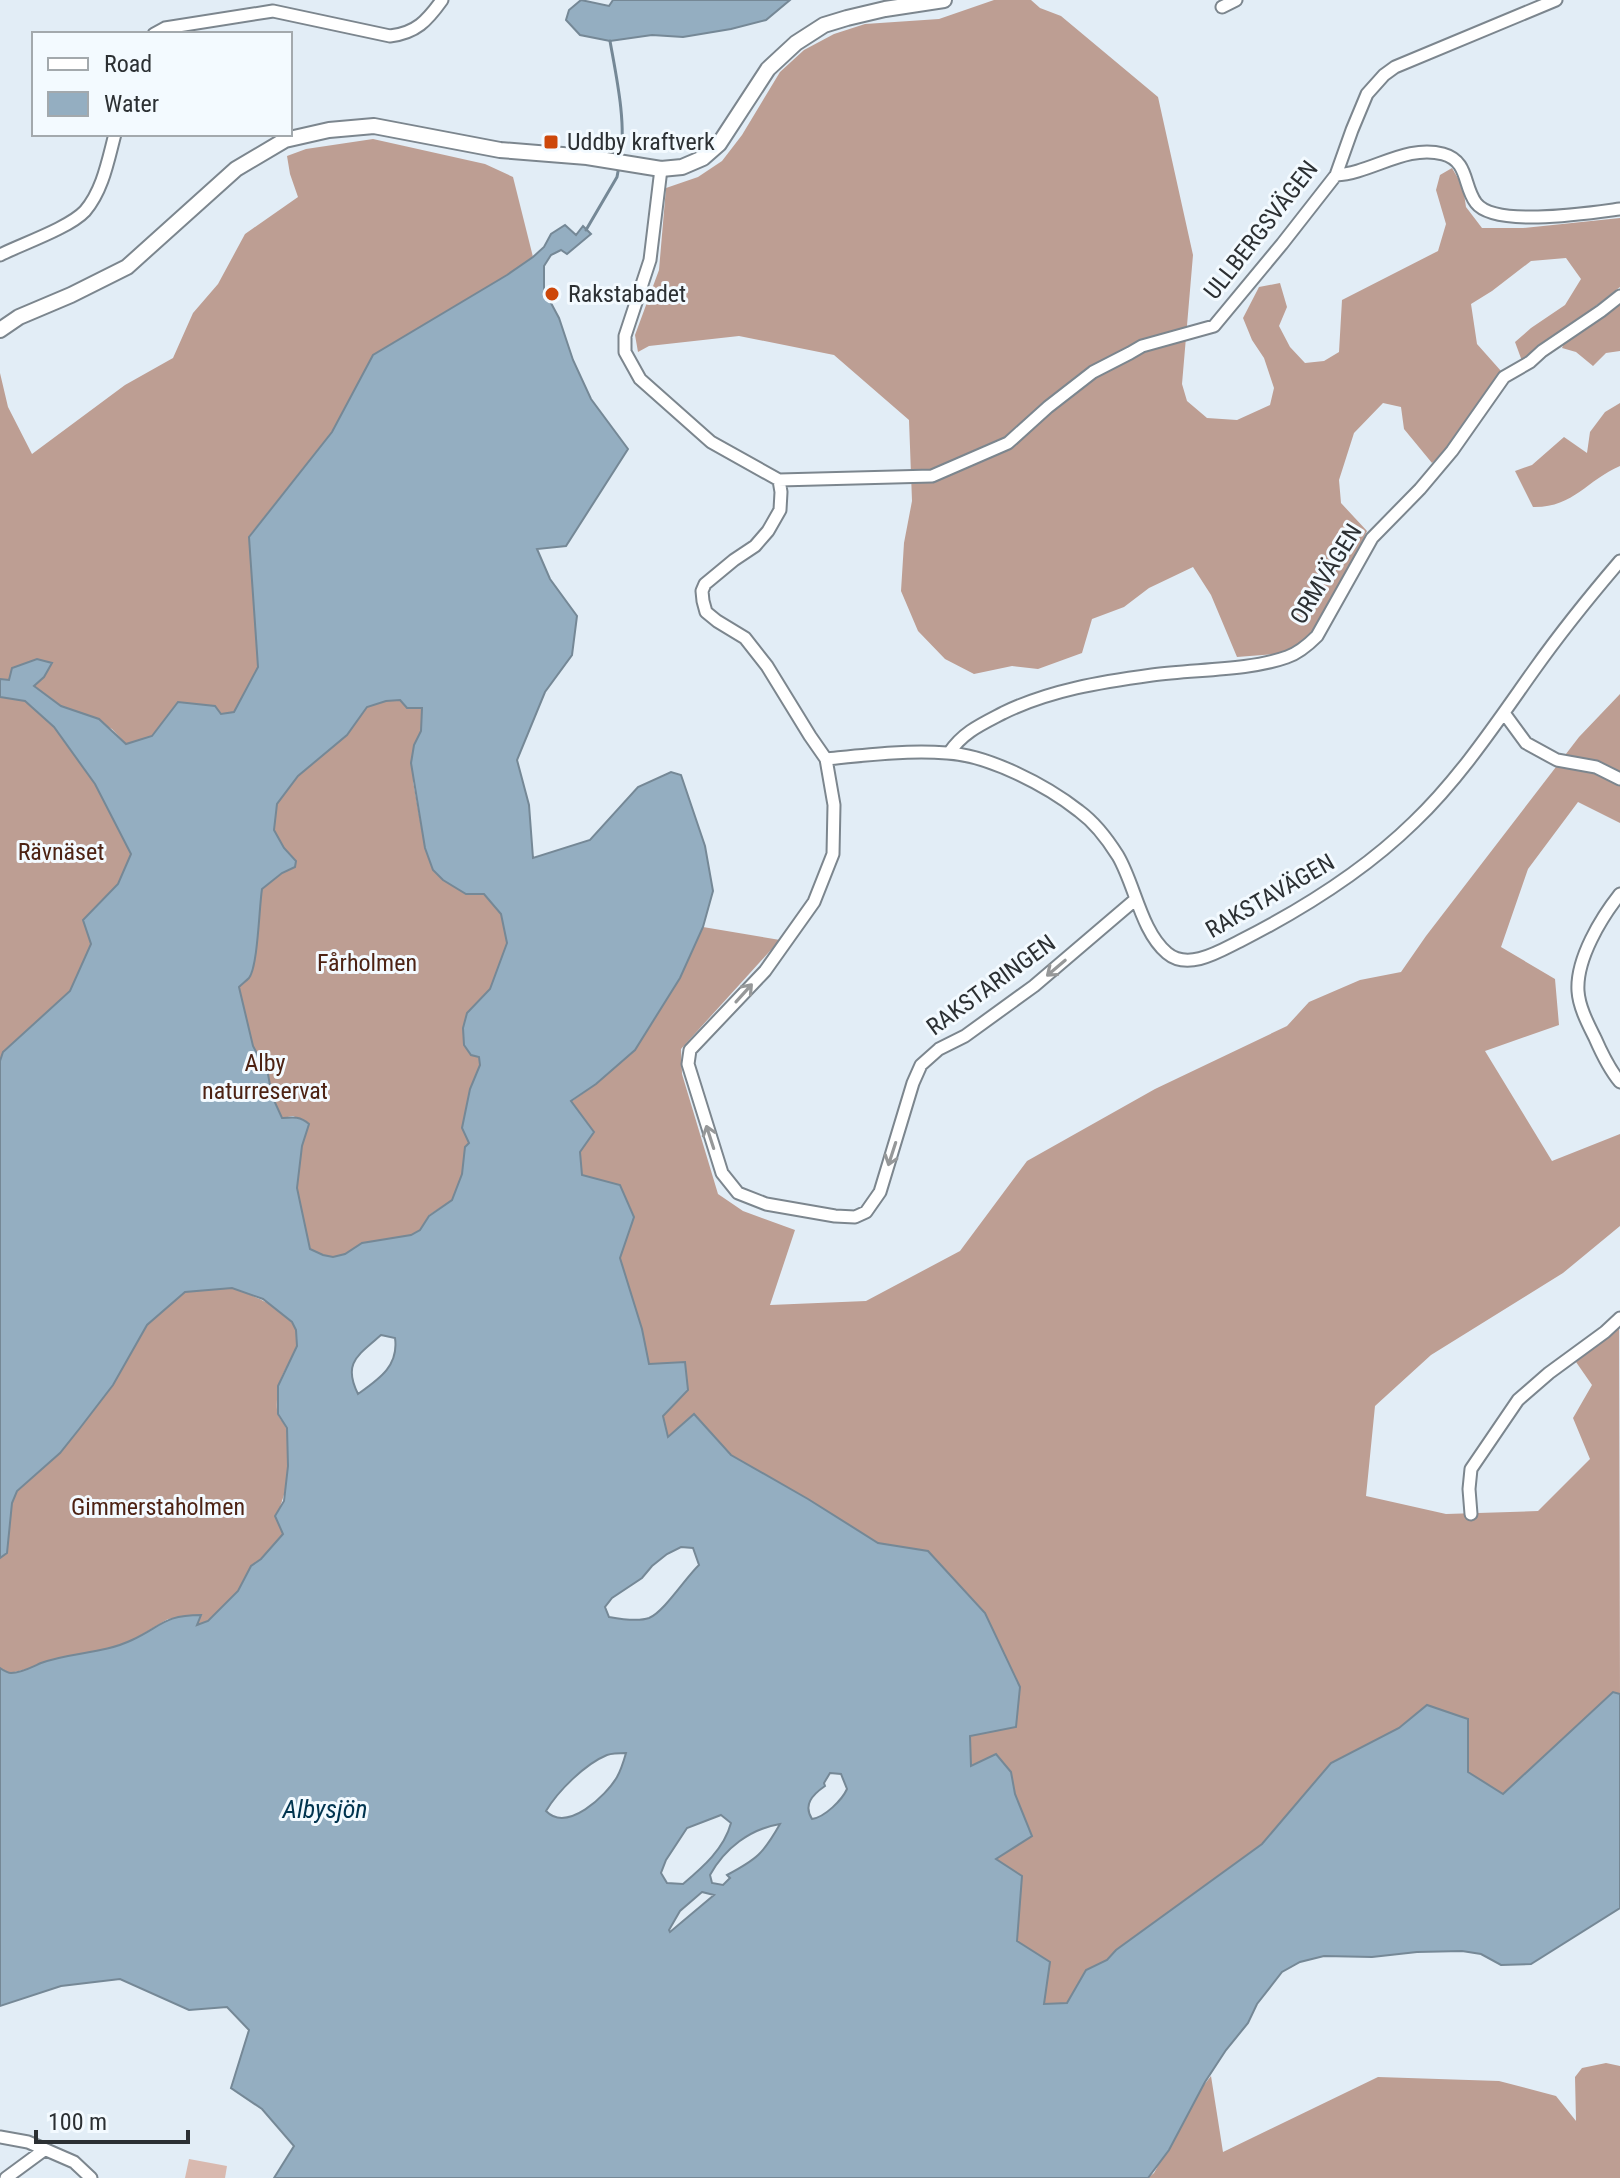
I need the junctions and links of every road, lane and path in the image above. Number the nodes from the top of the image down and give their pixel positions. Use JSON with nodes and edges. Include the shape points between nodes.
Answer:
{"nodes":[{"id":1,"x":442,"y":0,"type":"edge"},
{"id":2,"x":944,"y":0,"type":"edge"},
{"id":3,"x":1236,"y":0,"type":"edge"},
{"id":4,"x":1556,"y":0,"type":"edge"},
{"id":5,"x":1222,"y":7,"type":"dead end"},
{"id":6,"x":158,"y":32,"type":"edge"},
{"id":7,"x":114,"y":136,"type":"edge"},
{"id":8,"x":661,"y":169,"type":"junction"},
{"id":9,"x":1336,"y":175,"type":"junction"},
{"id":10,"x":1620,"y":209,"type":"edge"},
{"id":11,"x":0,"y":255,"type":"edge"},
{"id":12,"x":1620,"y":296,"type":"edge"},
{"id":13,"x":0,"y":330,"type":"edge"},
{"id":14,"x":779,"y":480,"type":"junction"},
{"id":15,"x":1620,"y":561,"type":"edge"},
{"id":16,"x":1504,"y":713,"type":"junction"},
{"id":17,"x":949,"y":753,"type":"junction"},
{"id":18,"x":826,"y":759,"type":"junction"},
{"id":19,"x":1620,"y":779,"type":"edge"},
{"id":20,"x":1620,"y":894,"type":"edge"},
{"id":21,"x":1136,"y":899,"type":"junction"},
{"id":22,"x":1620,"y":1082,"type":"edge"},
{"id":23,"x":1620,"y":1318,"type":"edge"},
{"id":24,"x":1471,"y":1514,"type":"dead end"},
{"id":25,"x":0,"y":2137,"type":"edge"},
{"id":26,"x":44,"y":2150,"type":"junction"},
{"id":27,"x":6,"y":2178,"type":"edge"},
{"id":28,"x":91,"y":2178,"type":"edge"}],
"edges":[{"from":1,"to":6,"type":"street","via":[[407,34],[390,36],[273,11]]},
{"from":2,"to":8,"type":"street","via":[[824,25],[768,69],[711,151],[682,167]]},
{"from":3,"to":5,"type":"street"},
{"from":4,"to":9,"type":"street","name":"ULLBERGSVÄGEN","via":[[1384,75],[1367,94]]},
{"from":7,"to":11,"type":"street","via":[[98,190],[85,210],[73,221]]},
{"from":8,"to":13,"type":"street","via":[[500,150],[374,126],[285,140],[236,169],[127,267]]},
{"from":8,"to":14,"type":"street","via":[[650,260],[625,336],[625,352],[640,379],[711,442]]},
{"from":9,"to":10,"type":"street","via":[[1411,153],[1441,153],[1460,164],[1474,201],[1493,214],[1563,216]]},
{"from":9,"to":14,"type":"street","name":"ULLBERGSVÄGEN","via":[[1214,326],[1142,346],[1093,372],[1008,443],[932,476]]},
{"from":12,"to":17,"type":"street","name":"ORMVÄGEN","via":[[1504,377],[1452,451],[1372,538],[1317,636],[1303,649],[1249,665],[1081,686],[1027,702],[981,725]]},
{"from":14,"to":18,"type":"street","via":[[780,510],[768,531],[705,584],[703,601],[706,612],[745,638],[767,666]]},
{"from":15,"to":16,"type":"street","name":"RAKSTAVÄGEN"},
{"from":16,"to":19,"type":"street","via":[[1526,743],[1557,760],[1596,767]]},
{"from":16,"to":21,"type":"street","name":"RAKSTAVÄGEN","via":[[1415,822],[1305,907],[1236,943],[1202,960],[1177,959],[1153,935]]},
{"from":17,"to":18,"type":"street","name":"RAKSTAVÄGEN"},
{"from":17,"to":21,"type":"street","name":"RAKSTAVÄGEN","via":[[1025,778],[1080,811],[1119,857]]},
{"from":21,"to":18,"type":"street","name":"RAKSTARINGEN","one_way":true,"via":[[1034,986],[921,1065],[880,1192],[866,1212],[835,1216],[766,1204],[738,1193],[722,1173],[688,1064],[690,1050],[765,971],[814,902],[833,854],[834,805]]},
{"from":20,"to":22,"type":"street","via":[[1590,944],[1578,992],[1588,1024]]},
{"from":23,"to":24,"type":"street","via":[[1518,1400],[1471,1469]]},
{"from":25,"to":26,"type":"street"},
{"from":26,"to":27,"type":"street"},
{"from":26,"to":28,"type":"street","via":[[74,2162]]}]}
